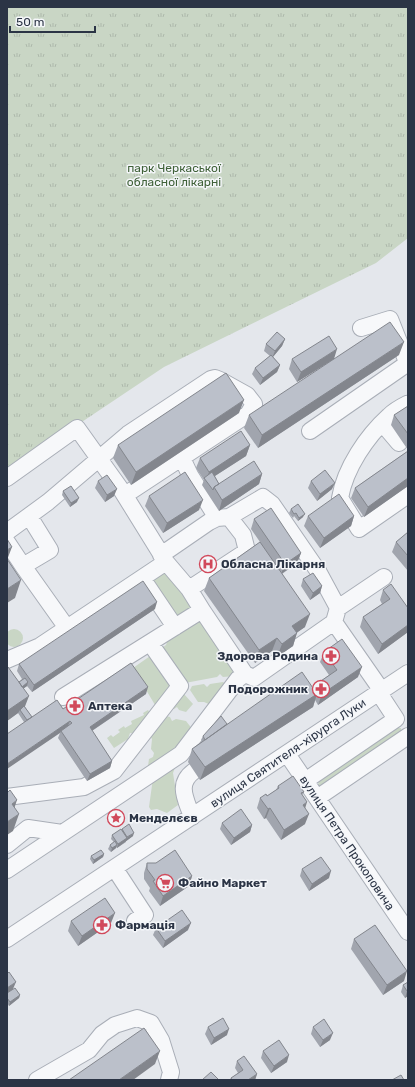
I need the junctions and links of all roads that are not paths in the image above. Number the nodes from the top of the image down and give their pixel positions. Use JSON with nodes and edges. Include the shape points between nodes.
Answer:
{"nodes":[{"id":1,"x":361,"y":328,"type":"dead end"},
{"id":2,"x":408,"y":362,"type":"edge"},
{"id":3,"x":408,"y":405,"type":"edge"},
{"id":4,"x":382,"y":423,"type":"junction"},
{"id":5,"x":310,"y":431,"type":"dead end"},
{"id":6,"x":399,"y":443,"type":"dead end"},
{"id":7,"x":99,"y":458,"type":"junction"},
{"id":8,"x":182,"y":458,"type":"junction"},
{"id":9,"x":7,"y":478,"type":"edge"},
{"id":10,"x":125,"y":495,"type":"junction"},
{"id":11,"x":408,"y":495,"type":"edge"},
{"id":12,"x":29,"y":516,"type":"junction"},
{"id":13,"x":223,"y":517,"type":"junction"},
{"id":14,"x":7,"y":532,"type":"edge"},
{"id":15,"x":7,"y":542,"type":"edge"},
{"id":16,"x":164,"y":558,"type":"junction"},
{"id":17,"x":23,"y":566,"type":"junction"},
{"id":18,"x":384,"y":577,"type":"dead end"},
{"id":19,"x":142,"y":578,"type":"junction"},
{"id":20,"x":189,"y":589,"type":"junction"},
{"id":21,"x":202,"y":610,"type":"junction"},
{"id":22,"x":336,"y":615,"type":"junction"},
{"id":23,"x":175,"y":627,"type":"junction"},
{"id":24,"x":67,"y":628,"type":"junction"},
{"id":25,"x":150,"y":643,"type":"junction"},
{"id":26,"x":7,"y":660,"type":"edge"},
{"id":27,"x":408,"y":673,"type":"edge"},
{"id":28,"x":245,"y":674,"type":"junction"},
{"id":29,"x":380,"y":692,"type":"junction"},
{"id":30,"x":63,"y":697,"type":"dead end"},
{"id":31,"x":396,"y":719,"type":"junction"},
{"id":32,"x":408,"y":736,"type":"edge"},
{"id":33,"x":287,"y":754,"type":"junction"},
{"id":34,"x":194,"y":771,"type":"dead end"},
{"id":35,"x":305,"y":780,"type":"junction"},
{"id":36,"x":8,"y":798,"type":"edge"},
{"id":37,"x":317,"y":798,"type":"junction"},
{"id":38,"x":192,"y":817,"type":"junction"},
{"id":39,"x":62,"y":833,"type":"junction"},
{"id":40,"x":7,"y":846,"type":"edge"},
{"id":41,"x":115,"y":869,"type":"junction"},
{"id":42,"x":7,"y":870,"type":"edge"},
{"id":43,"x":135,"y":921,"type":"dead end"},
{"id":44,"x":408,"y":932,"type":"edge"},
{"id":45,"x":7,"y":939,"type":"edge"},
{"id":46,"x":37,"y":1080,"type":"edge"},
{"id":47,"x":169,"y":1080,"type":"edge"}],
"edges":[{"from":1,"to":2,"type":"street","via":[[390,319]]},
{"from":2,"to":5,"type":"street"},
{"from":3,"to":4,"type":"street","via":[[389,415]]},
{"from":4,"to":6,"type":"street"},
{"from":4,"to":11,"type":"street","via":[[354,460],[340,498],[359,529]]},
{"from":7,"to":8,"type":"street","via":[[128,434],[211,379],[220,380],[251,399],[254,404],[248,414]]},
{"from":7,"to":9,"type":"street","via":[[78,428]]},
{"from":7,"to":10,"type":"street"},
{"from":7,"to":12,"type":"street"},
{"from":8,"to":10,"type":"street"},
{"from":8,"to":13,"type":"street","via":[[190,475]]},
{"from":10,"to":16,"type":"street"},
{"from":12,"to":14,"type":"street"},
{"from":12,"to":17,"type":"street","via":[[50,550]]},
{"from":13,"to":16,"type":"street"},
{"from":13,"to":20,"type":"street","via":[[243,535],[247,551]]},
{"from":13,"to":22,"type":"street","via":[[263,497],[269,500],[318,571]]},
{"from":15,"to":17,"type":"street"},
{"from":16,"to":19,"type":"street"},
{"from":16,"to":20,"type":"street"},
{"from":17,"to":24,"type":"street"},
{"from":18,"to":22,"type":"street"},
{"from":19,"to":23,"type":"street"},
{"from":19,"to":24,"type":"street"},
{"from":20,"to":21,"type":"street"},
{"from":21,"to":23,"type":"street"},
{"from":21,"to":28,"type":"street"},
{"from":22,"to":28,"type":"street","via":[[258,676],[254,678]]},
{"from":22,"to":29,"type":"street"},
{"from":23,"to":25,"type":"street"},
{"from":24,"to":26,"type":"street","via":[[40,646]]},
{"from":25,"to":30,"type":"street"},
{"from":25,"to":36,"type":"street","via":[[180,686],[117,768],[84,787]]},
{"from":27,"to":29,"type":"street","name":"вулиця Святителя-хірурга Луки"},
{"from":28,"to":39,"type":"street","via":[[238,679],[181,754]]},
{"from":29,"to":31,"type":"street"},
{"from":29,"to":33,"type":"street","name":"вулиця Святителя-хірурга Луки"},
{"from":31,"to":32,"type":"street"},
{"from":31,"to":35,"type":"street"},
{"from":32,"to":37,"type":"street"},
{"from":33,"to":35,"type":"street","name":"вулиця Петра Прокоповича"},
{"from":33,"to":38,"type":"street","name":"вулиця Святителя-хірурга Луки"},
{"from":34,"to":38,"type":"street","via":[[187,776],[183,784]]},
{"from":35,"to":37,"type":"street","name":"вулиця Петра Прокоповича"},
{"from":37,"to":44,"type":"street","name":"вулиця Петра Прокоповича"},
{"from":38,"to":41,"type":"street","name":"вулиця Святителя-хірурга Луки"},
{"from":39,"to":40,"type":"street","via":[[28,828]]},
{"from":39,"to":42,"type":"street"},
{"from":41,"to":43,"type":"street","via":[[145,915]]},
{"from":41,"to":45,"type":"street","name":"вулиця Святителя-хірурга Луки"},
{"from":46,"to":47,"type":"street","via":[[89,1050],[102,1034],[115,1025],[137,1018],[151,1023],[161,1040],[171,1072]]}]}
